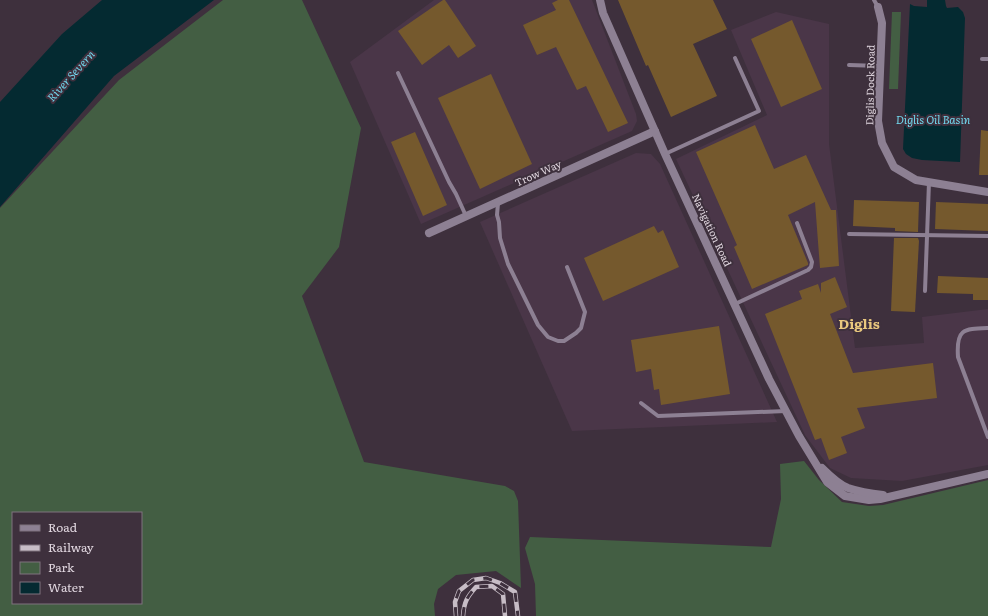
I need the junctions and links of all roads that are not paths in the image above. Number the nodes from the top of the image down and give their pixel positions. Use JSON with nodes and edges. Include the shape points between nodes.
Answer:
{"nodes":[{"id":1,"x":600,"y":0,"type":"edge"},
{"id":2,"x":876,"y":3,"type":"edge"},
{"id":3,"x":735,"y":58,"type":"dead end"},
{"id":4,"x":982,"y":59,"type":"dead end"},
{"id":5,"x":988,"y":59,"type":"edge"},
{"id":6,"x":848,"y":65,"type":"dead end"},
{"id":7,"x":880,"y":66,"type":"junction"},
{"id":8,"x":398,"y":73,"type":"dead end"},
{"id":9,"x":655,"y":131,"type":"junction"},
{"id":10,"x":665,"y":154,"type":"junction"},
{"id":11,"x":929,"y":182,"type":"junction"},
{"id":12,"x":988,"y":192,"type":"edge"},
{"id":13,"x":498,"y":202,"type":"junction"},
{"id":14,"x":466,"y":216,"type":"junction"},
{"id":15,"x":797,"y":223,"type":"dead end"},
{"id":16,"x":429,"y":233,"type":"dead end"},
{"id":17,"x":849,"y":234,"type":"dead end"},
{"id":18,"x":927,"y":236,"type":"junction"},
{"id":19,"x":988,"y":236,"type":"edge"},
{"id":20,"x":567,"y":268,"type":"dead end"},
{"id":21,"x":925,"y":292,"type":"dead end"},
{"id":22,"x":735,"y":304,"type":"junction"},
{"id":23,"x":988,"y":328,"type":"edge"},
{"id":24,"x":641,"y":403,"type":"dead end"},
{"id":25,"x":786,"y":411,"type":"junction"},
{"id":26,"x":988,"y":438,"type":"edge"},
{"id":27,"x":988,"y":474,"type":"edge"}],
"edges":[{"from":1,"to":9,"type":"street","name":"Navigation Road","via":[[603,13]]},
{"from":2,"to":7,"type":"street","name":"Diglis Dock Road","via":[[882,23]]},
{"from":3,"to":10,"type":"lane","via":[[759,111]]},
{"from":4,"to":5,"type":"lane"},
{"from":6,"to":7,"type":"lane"},
{"from":7,"to":11,"type":"street","name":"Diglis Dock Road","via":[[878,121],[882,143],[894,167],[916,180]]},
{"from":8,"to":14,"type":"lane"},
{"from":9,"to":10,"type":"street","name":"Navigation Road"},
{"from":9,"to":13,"type":"street","name":"Trow Way"},
{"from":10,"to":22,"type":"street","name":"Navigation Road"},
{"from":11,"to":12,"type":"street","name":"Diglis Dock Road"},
{"from":11,"to":18,"type":"lane"},
{"from":13,"to":14,"type":"street","name":"Trow Way"},
{"from":13,"to":20,"type":"lane","via":[[500,238],[508,264],[538,325],[548,336],[558,341],[564,341],[581,328],[585,312]]},
{"from":14,"to":16,"type":"street","name":"Trow Way"},
{"from":15,"to":22,"type":"lane","via":[[812,262],[811,267]]},
{"from":17,"to":18,"type":"lane"},
{"from":18,"to":19,"type":"lane"},
{"from":18,"to":21,"type":"lane"},
{"from":22,"to":25,"type":"street","name":"Navigation Road"},
{"from":23,"to":26,"type":"lane","via":[[964,331],[959,337],[958,357]]},
{"from":24,"to":25,"type":"lane","via":[[658,416]]},
{"from":25,"to":27,"type":"street","name":"Navigation Road","via":[[827,482],[845,496],[869,500]]}]}
